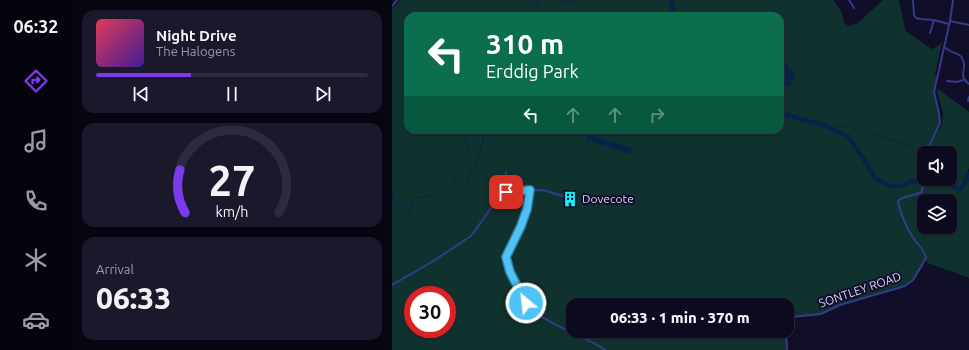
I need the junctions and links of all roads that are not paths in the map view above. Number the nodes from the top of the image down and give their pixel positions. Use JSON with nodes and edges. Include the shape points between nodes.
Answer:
{"nodes":[{"id":1,"x":397,"y":0,"type":"edge"},
{"id":2,"x":849,"y":0,"type":"edge"},
{"id":3,"x":913,"y":0,"type":"edge"},
{"id":4,"x":953,"y":0,"type":"edge"},
{"id":5,"x":392,"y":6,"type":"edge"},
{"id":6,"x":854,"y":8,"type":"dead end"},
{"id":7,"x":934,"y":20,"type":"junction"},
{"id":8,"x":950,"y":22,"type":"junction"},
{"id":9,"x":969,"y":25,"type":"edge"},
{"id":10,"x":930,"y":33,"type":"dead end"},
{"id":11,"x":944,"y":46,"type":"junction"},
{"id":12,"x":963,"y":80,"type":"junction"},
{"id":13,"x":947,"y":81,"type":"dead end"},
{"id":14,"x":969,"y":84,"type":"edge"},
{"id":15,"x":969,"y":97,"type":"edge"},
{"id":16,"x":968,"y":101,"type":"dead end"},
{"id":17,"x":928,"y":146,"type":"edge"},
{"id":18,"x":506,"y":172,"type":"dead end"},
{"id":19,"x":922,"y":186,"type":"edge"},
{"id":20,"x":530,"y":190,"type":"junction"},
{"id":21,"x":506,"y":192,"type":"junction"},
{"id":22,"x":575,"y":197,"type":"dead end"},
{"id":23,"x":392,"y":285,"type":"edge"},
{"id":24,"x":794,"y":317,"type":"edge"},
{"id":25,"x":786,"y":338,"type":"edge"},
{"id":26,"x":605,"y":350,"type":"edge"},
{"id":27,"x":787,"y":350,"type":"edge"}],
"edges":[{"from":1,"to":5,"type":"street"},
{"from":2,"to":6,"type":"street"},
{"from":3,"to":7,"type":"street","via":[[916,18]]},
{"from":4,"to":8,"type":"street"},
{"from":7,"to":8,"type":"street"},
{"from":7,"to":10,"type":"street"},
{"from":8,"to":9,"type":"street"},
{"from":8,"to":11,"type":"street"},
{"from":11,"to":12,"type":"street","via":[[963,59]]},
{"from":11,"to":17,"type":"street","via":[[934,92],[940,123]]},
{"from":12,"to":13,"type":"street"},
{"from":12,"to":14,"type":"street"},
{"from":15,"to":16,"type":"street"},
{"from":18,"to":21,"type":"street"},
{"from":19,"to":24,"type":"street","name":"SONTLEY ROAD","via":[[922,192],[901,197],[898,201],[912,235],[926,258],[914,280],[905,286],[840,305],[821,314]]},
{"from":20,"to":21,"type":"street"},
{"from":20,"to":22,"type":"street"},
{"from":20,"to":26,"type":"street","via":[[521,226],[506,257],[510,272],[531,309]]},
{"from":21,"to":23,"type":"street","via":[[500,196],[471,236]]},
{"from":25,"to":27,"type":"street"}]}
